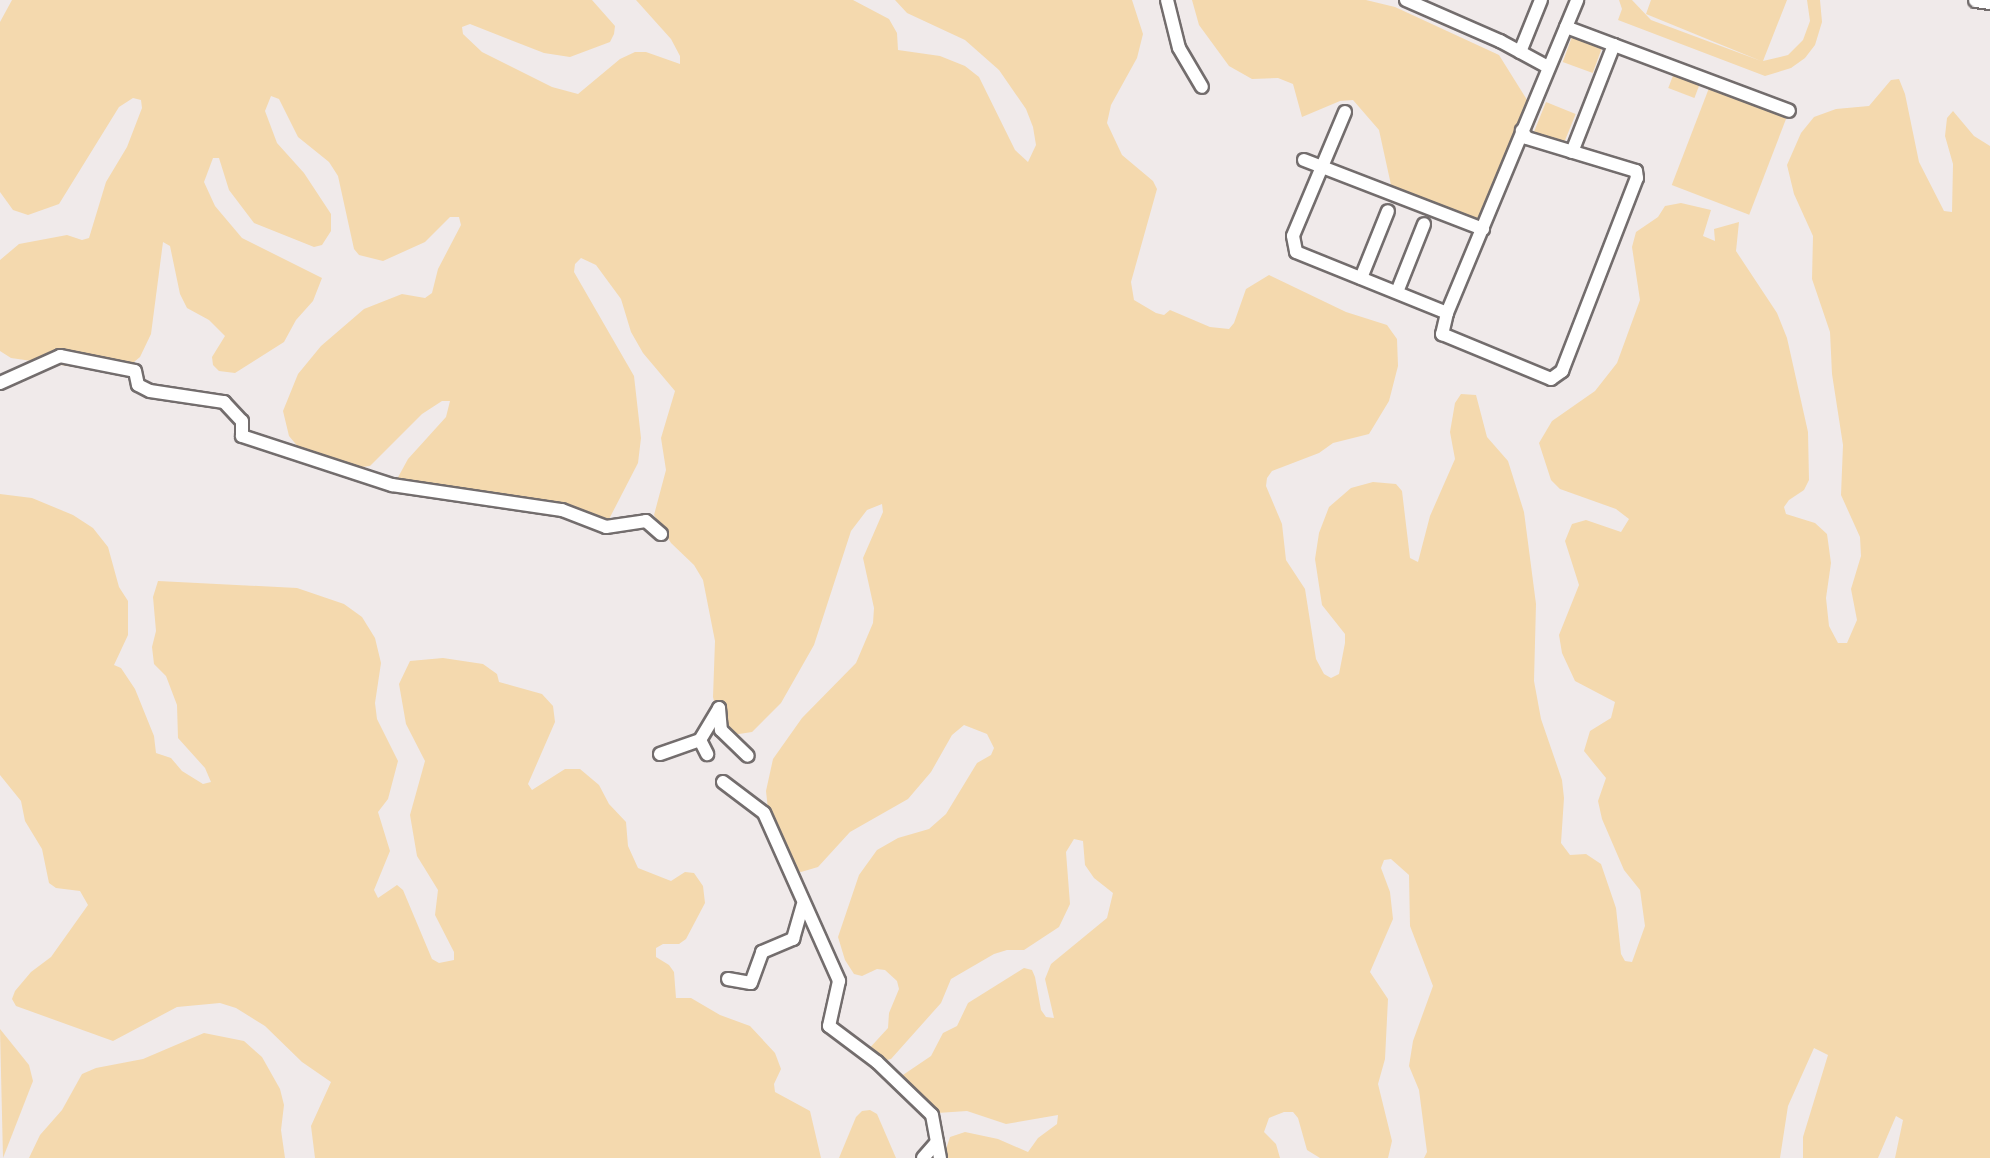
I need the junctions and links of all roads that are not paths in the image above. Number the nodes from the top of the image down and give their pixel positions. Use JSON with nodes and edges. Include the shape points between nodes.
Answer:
{"nodes":[{"id":1,"x":1167,"y":0,"type":"edge"},
{"id":2,"x":1406,"y":0,"type":"edge"},
{"id":3,"x":1541,"y":0,"type":"edge"},
{"id":4,"x":1577,"y":0,"type":"edge"},
{"id":5,"x":1976,"y":0,"type":"edge"},
{"id":6,"x":1990,"y":2,"type":"edge"},
{"id":7,"x":1566,"y":27,"type":"junction"},
{"id":8,"x":1614,"y":45,"type":"junction"},
{"id":9,"x":1520,"y":52,"type":"junction"},
{"id":10,"x":1548,"y":67,"type":"junction"},
{"id":11,"x":1202,"y":87,"type":"dead end"},
{"id":12,"x":1789,"y":111,"type":"dead end"},
{"id":13,"x":1345,"y":112,"type":"dead end"},
{"id":14,"x":1522,"y":131,"type":"junction"},
{"id":15,"x":1572,"y":152,"type":"junction"},
{"id":16,"x":1304,"y":160,"type":"dead end"},
{"id":17,"x":1322,"y":167,"type":"junction"},
{"id":18,"x":1388,"y":211,"type":"dead end"},
{"id":19,"x":1424,"y":224,"type":"dead end"},
{"id":20,"x":1483,"y":229,"type":"junction"},
{"id":21,"x":1361,"y":278,"type":"junction"},
{"id":22,"x":1397,"y":292,"type":"junction"},
{"id":23,"x":1447,"y":313,"type":"junction"},
{"id":24,"x":0,"y":383,"type":"edge"},
{"id":25,"x":661,"y":534,"type":"dead end"},
{"id":26,"x":700,"y":740,"type":"junction"},
{"id":27,"x":660,"y":754,"type":"dead end"},
{"id":28,"x":707,"y":754,"type":"dead end"},
{"id":29,"x":748,"y":756,"type":"dead end"},
{"id":30,"x":723,"y":782,"type":"dead end"},
{"id":31,"x":803,"y":905,"type":"junction"},
{"id":32,"x":728,"y":979,"type":"dead end"},
{"id":33,"x":937,"y":1142,"type":"junction"},
{"id":34,"x":923,"y":1158,"type":"edge"},
{"id":35,"x":940,"y":1158,"type":"edge"}],
"edges":[{"from":1,"to":11,"type":"street","via":[[1179,48]]},
{"from":2,"to":9,"type":"street"},
{"from":3,"to":9,"type":"street"},
{"from":4,"to":7,"type":"street"},
{"from":5,"to":6,"type":"main road"},
{"from":7,"to":8,"type":"street"},
{"from":7,"to":10,"type":"street"},
{"from":8,"to":12,"type":"street"},
{"from":8,"to":15,"type":"street"},
{"from":9,"to":10,"type":"street"},
{"from":10,"to":14,"type":"street"},
{"from":13,"to":17,"type":"street"},
{"from":14,"to":15,"type":"street","via":[[1527,138]]},
{"from":14,"to":20,"type":"street"},
{"from":15,"to":23,"type":"street","via":[[1636,171],[1637,178],[1562,371],[1551,379],[1442,334]]},
{"from":16,"to":17,"type":"street"},
{"from":17,"to":20,"type":"street"},
{"from":17,"to":21,"type":"street","via":[[1293,236],[1296,252]]},
{"from":18,"to":21,"type":"street"},
{"from":19,"to":22,"type":"street"},
{"from":20,"to":23,"type":"street"},
{"from":21,"to":22,"type":"street"},
{"from":22,"to":23,"type":"street"},
{"from":24,"to":25,"type":"street","via":[[60,356],[135,371],[138,385],[150,391],[224,402],[242,421],[242,436],[392,485],[562,510],[606,527],[646,521]]},
{"from":26,"to":27,"type":"street"},
{"from":26,"to":28,"type":"street"},
{"from":26,"to":29,"type":"street","via":[[719,708],[721,730]]},
{"from":30,"to":31,"type":"street","via":[[764,813]]},
{"from":31,"to":32,"type":"street","via":[[793,939],[762,952],[751,983]]},
{"from":31,"to":33,"type":"street","via":[[839,981],[829,1026],[877,1062],[932,1115]]},
{"from":33,"to":34,"type":"street"},
{"from":33,"to":35,"type":"street"}]}
